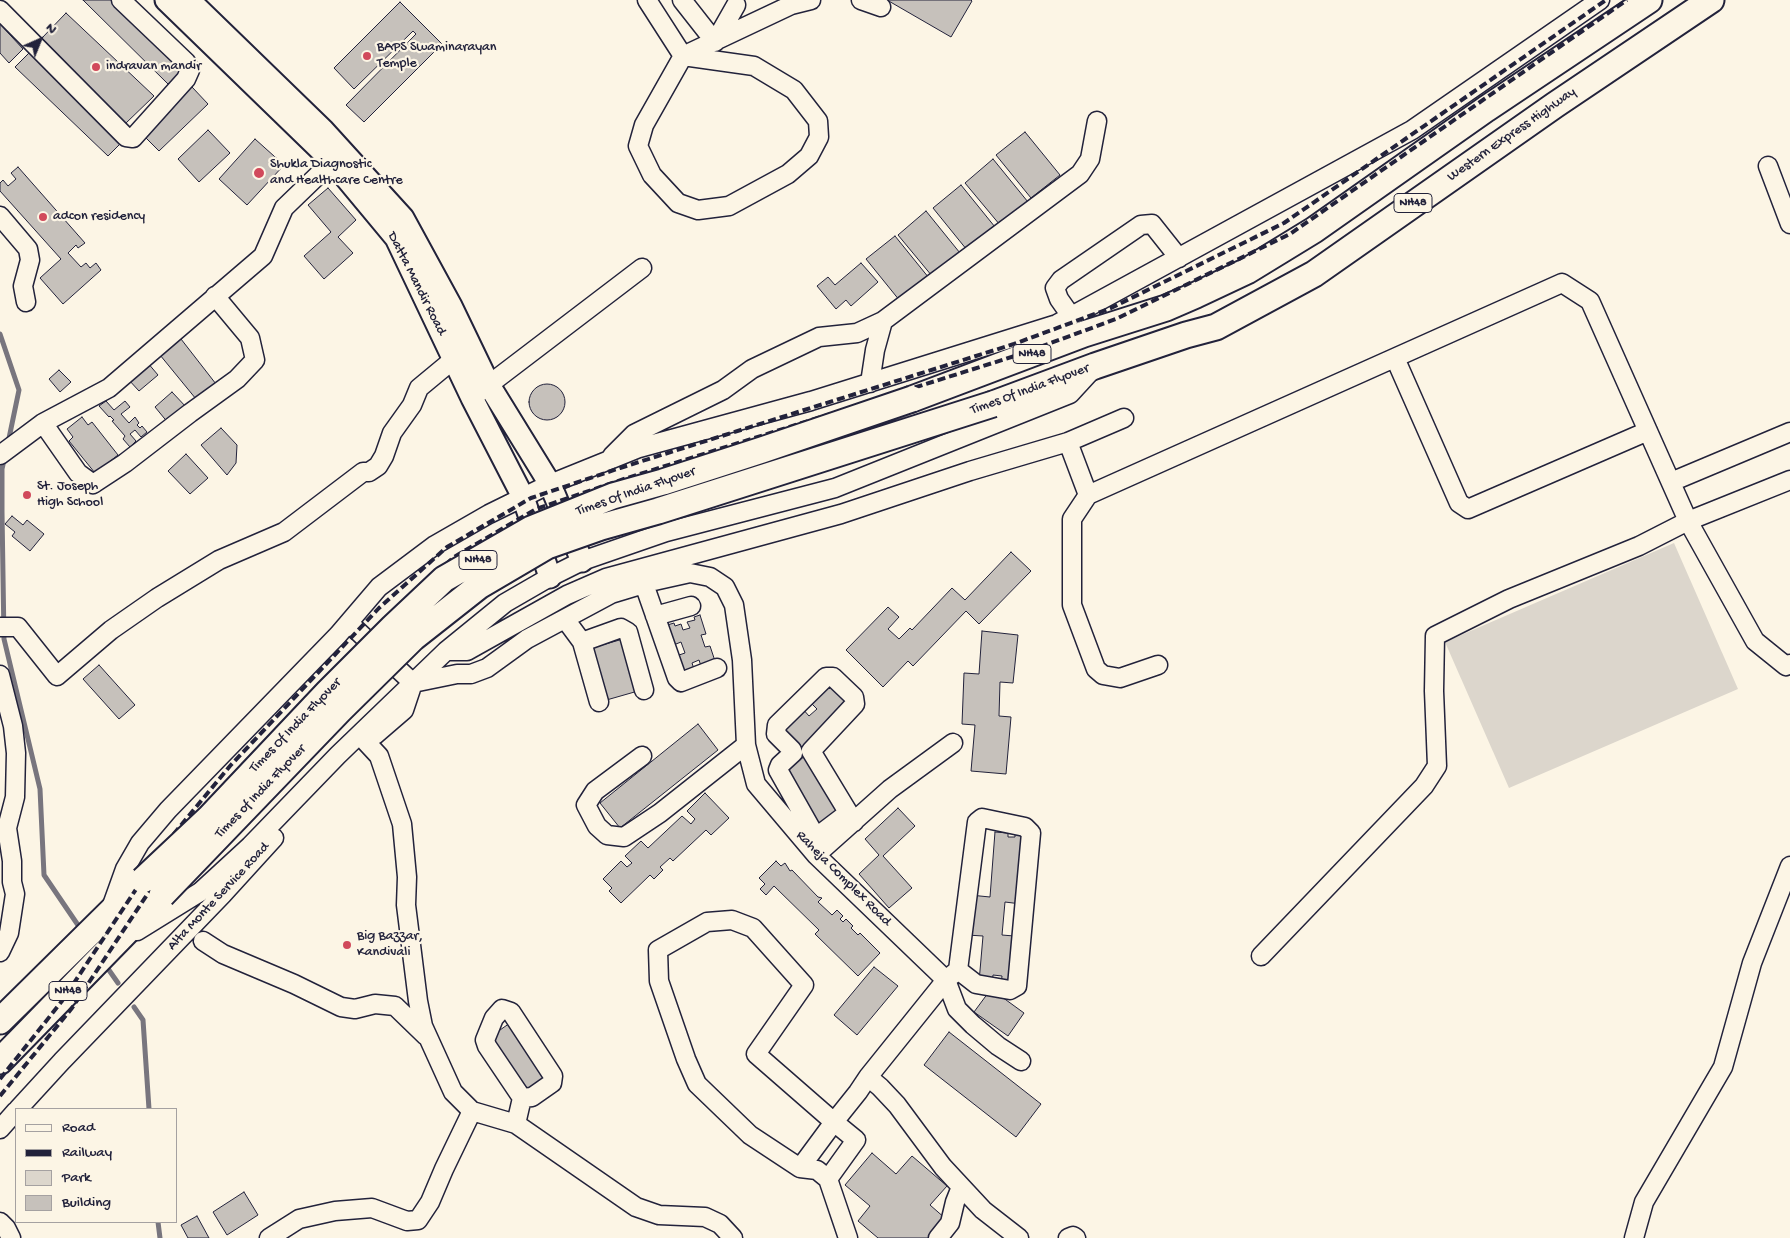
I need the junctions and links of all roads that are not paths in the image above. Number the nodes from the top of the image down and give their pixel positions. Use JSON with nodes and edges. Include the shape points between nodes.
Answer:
{"nodes":[{"id":1,"x":121,"y":0,"type":"edge"},
{"id":2,"x":166,"y":0,"type":"edge"},
{"id":3,"x":189,"y":0,"type":"edge"},
{"id":4,"x":647,"y":0,"type":"edge"},
{"id":5,"x":682,"y":0,"type":"edge"},
{"id":6,"x":811,"y":0,"type":"edge"},
{"id":7,"x":861,"y":0,"type":"edge"},
{"id":8,"x":1600,"y":0,"type":"edge"},
{"id":9,"x":1649,"y":0,"type":"edge"},
{"id":10,"x":1711,"y":0,"type":"edge"},
{"id":11,"x":736,"y":5,"type":"dead end"},
{"id":12,"x":881,"y":7,"type":"dead end"},
{"id":13,"x":0,"y":10,"type":"edge"},
{"id":14,"x":715,"y":42,"type":"junction"},
{"id":15,"x":682,"y":56,"type":"junction"},
{"id":16,"x":1098,"y":121,"type":"dead end"},
{"id":17,"x":337,"y":156,"type":"junction"},
{"id":18,"x":1768,"y":166,"type":"dead end"},
{"id":19,"x":0,"y":216,"type":"edge"},
{"id":20,"x":1790,"y":224,"type":"edge"},
{"id":21,"x":1179,"y":258,"type":"junction"},
{"id":22,"x":642,"y":268,"type":"dead end"},
{"id":23,"x":215,"y":296,"type":"junction"},
{"id":24,"x":26,"y":302,"type":"dead end"},
{"id":25,"x":883,"y":321,"type":"junction"},
{"id":26,"x":1071,"y":325,"type":"junction"},
{"id":27,"x":1395,"y":358,"type":"junction"},
{"id":28,"x":454,"y":359,"type":"junction"},
{"id":29,"x":1096,"y":366,"type":"junction"},
{"id":30,"x":870,"y":383,"type":"junction"},
{"id":31,"x":489,"y":384,"type":"junction"},
{"id":32,"x":472,"y":398,"type":"junction"},
{"id":33,"x":1124,"y":418,"type":"dead end"},
{"id":34,"x":43,"y":422,"type":"junction"},
{"id":35,"x":1648,"y":431,"type":"junction"},
{"id":36,"x":1790,"y":432,"type":"edge"},
{"id":37,"x":1068,"y":442,"type":"junction"},
{"id":38,"x":0,"y":455,"type":"edge"},
{"id":39,"x":606,"y":462,"type":"junction"},
{"id":40,"x":1790,"y":480,"type":"edge"},
{"id":41,"x":1671,"y":482,"type":"junction"},
{"id":42,"x":550,"y":484,"type":"junction"},
{"id":43,"x":1088,"y":495,"type":"junction"},
{"id":44,"x":523,"y":497,"type":"junction"},
{"id":45,"x":1688,"y":521,"type":"junction"},
{"id":46,"x":582,"y":561,"type":"junction"},
{"id":47,"x":550,"y":577,"type":"junction"},
{"id":48,"x":644,"y":584,"type":"junction"},
{"id":49,"x":691,"y":606,"type":"dead end"},
{"id":50,"x":655,"y":616,"type":"junction"},
{"id":51,"x":565,"y":619,"type":"junction"},
{"id":52,"x":349,"y":622,"type":"junction"},
{"id":53,"x":0,"y":627,"type":"edge"},
{"id":54,"x":413,"y":638,"type":"joint"},
{"id":55,"x":582,"y":642,"type":"junction"},
{"id":56,"x":446,"y":651,"type":"junction"},
{"id":57,"x":1790,"y":664,"type":"edge"},
{"id":58,"x":1158,"y":665,"type":"dead end"},
{"id":59,"x":717,"y":668,"type":"dead end"},
{"id":60,"x":0,"y":675,"type":"edge"},
{"id":61,"x":413,"y":683,"type":"junction"},
{"id":62,"x":644,"y":690,"type":"dead end"},
{"id":63,"x":600,"y":702,"type":"dead end"},
{"id":64,"x":366,"y":742,"type":"junction"},
{"id":65,"x":952,"y":743,"type":"dead end"},
{"id":66,"x":746,"y":745,"type":"junction"},
{"id":67,"x":811,"y":751,"type":"junction"},
{"id":68,"x":793,"y":753,"type":"junction"},
{"id":69,"x":8,"y":754,"type":"edge"},
{"id":70,"x":642,"y":756,"type":"dead end"},
{"id":71,"x":8,"y":795,"type":"edge"},
{"id":72,"x":851,"y":817,"type":"junction"},
{"id":73,"x":816,"y":855,"type":"junction"},
{"id":74,"x":1790,"y":866,"type":"edge"},
{"id":75,"x":109,"y":914,"type":"junction"},
{"id":76,"x":203,"y":941,"type":"dead end"},
{"id":77,"x":111,"y":947,"type":"junction"},
{"id":78,"x":0,"y":952,"type":"edge"},
{"id":79,"x":1261,"y":956,"type":"dead end"},
{"id":80,"x":952,"y":975,"type":"junction"},
{"id":81,"x":0,"y":1021,"type":"edge"},
{"id":82,"x":431,"y":1042,"type":"junction"},
{"id":83,"x":0,"y":1061,"type":"edge"},
{"id":84,"x":1020,"y":1061,"type":"dead end"},
{"id":85,"x":868,"y":1077,"type":"junction"},
{"id":86,"x":522,"y":1098,"type":"junction"},
{"id":87,"x":19,"y":1108,"type":"edge"},
{"id":88,"x":472,"y":1111,"type":"junction"},
{"id":89,"x":15,"y":1112,"type":"edge"},
{"id":90,"x":834,"y":1122,"type":"junction"},
{"id":91,"x":516,"y":1124,"type":"junction"},
{"id":92,"x":0,"y":1129,"type":"edge"},
{"id":93,"x":800,"y":1168,"type":"junction"},
{"id":94,"x":828,"y":1179,"type":"junction"},
{"id":95,"x":961,"y":1186,"type":"junction"},
{"id":96,"x":0,"y":1222,"type":"edge"},
{"id":97,"x":11,"y":1238,"type":"edge"},
{"id":98,"x":269,"y":1238,"type":"edge"},
{"id":99,"x":733,"y":1238,"type":"edge"},
{"id":100,"x":848,"y":1238,"type":"edge"},
{"id":101,"x":938,"y":1238,"type":"edge"},
{"id":102,"x":1019,"y":1238,"type":"edge"},
{"id":103,"x":1068,"y":1238,"type":"edge"},
{"id":104,"x":1076,"y":1238,"type":"edge"},
{"id":105,"x":1634,"y":1238,"type":"edge"}],
"edges":[{"from":1,"to":13,"type":"street","via":[[186,62],[190,70],[186,79],[133,138],[126,137]]},
{"from":2,"to":17,"type":"main road","name":"Datta Mandir Road"},
{"from":3,"to":17,"type":"main road","name":"Datta Mandir Road","via":[[322,130]]},
{"from":4,"to":15,"type":"street"},
{"from":5,"to":14,"type":"street"},
{"from":6,"to":14,"type":"street","via":[[791,5]]},
{"from":7,"to":12,"type":"street"},
{"from":8,"to":21,"type":"street","via":[[1412,130]]},
{"from":9,"to":26,"type":"highway","number":"NH48","via":[[1314,230],[1247,271],[1174,304]]},
{"from":10,"to":29,"type":"highway","name":"Western Express Highway","number":"NH48","via":[[1314,274],[1216,327]]},
{"from":11,"to":14,"type":"street"},
{"from":14,"to":15,"type":"street"},
{"from":15,"to":15,"type":"street","via":[[644,125],[638,146],[652,175],[678,203],[698,210],[730,206],[788,174],[809,156],[819,137],[818,120],[794,90],[754,66]]},
{"from":16,"to":25,"type":"street","via":[[1090,159],[1080,174]]},
{"from":17,"to":23,"type":"street","via":[[284,208],[263,256]]},
{"from":17,"to":28,"type":"main road","name":"Datta Mandir Road","via":[[396,238]]},
{"from":17,"to":31,"type":"main road","name":"Datta Mandir Road","via":[[403,218]]},
{"from":18,"to":20,"type":"street"},
{"from":19,"to":24,"type":"street","via":[[28,249],[30,260],[23,286]]},
{"from":21,"to":26,"type":"street"},
{"from":21,"to":26,"type":"street","via":[[1152,224],[1141,225],[1061,280],[1055,288]]},
{"from":22,"to":31,"type":"street"},
{"from":23,"to":34,"type":"street","via":[[109,388]]},
{"from":23,"to":34,"type":"street","via":[[250,338],[255,360],[237,380],[124,463],[93,484],[78,473]]},
{"from":25,"to":30,"type":"street"},
{"from":25,"to":39,"type":"street","via":[[857,332],[819,337],[752,369],[723,390],[634,434]]},
{"from":26,"to":30,"type":"street"},
{"from":26,"to":75,"type":"highway","name":"Times Of India Flyover","number":"NH48","bridge":true,"via":[[980,374],[772,447],[613,496],[531,529],[444,579],[328,692],[210,817]]},
{"from":27,"to":35,"type":"street","via":[[1562,283],[1590,301]]},
{"from":27,"to":35,"type":"street","via":[[1459,503],[1468,510]]},
{"from":27,"to":43,"type":"street"},
{"from":28,"to":32,"type":"main road","name":"Datta Mandir Road"},
{"from":28,"to":53,"type":"street","via":[[419,388],[412,405],[392,433],[378,466],[363,472],[284,532],[219,560],[157,598],[111,630],[57,676],[18,627]]},
{"from":29,"to":46,"type":"street","via":[[1070,394],[835,488],[666,532]]},
{"from":29,"to":54,"type":"highway","name":"Times Of India Flyover","number":"NH48","bridge":true,"via":[[993,404],[547,546],[479,586]]},
{"from":30,"to":39,"type":"street","via":[[639,448]]},
{"from":31,"to":32,"type":"street"},
{"from":31,"to":42,"type":"main road","name":"Datta Mandir Road"},
{"from":32,"to":44,"type":"main road","name":"Datta Mandir Road"},
{"from":33,"to":37,"type":"street"},
{"from":34,"to":38,"type":"street"},
{"from":35,"to":41,"type":"street"},
{"from":36,"to":41,"type":"street"},
{"from":37,"to":43,"type":"street"},
{"from":37,"to":56,"type":"street","via":[[841,514],[606,578],[567,595],[467,651]]},
{"from":39,"to":42,"type":"street"},
{"from":40,"to":45,"type":"street"},
{"from":41,"to":45,"type":"street"},
{"from":42,"to":44,"type":"street"},
{"from":42,"to":46,"type":"main road","name":"Datta Mandir Road"},
{"from":43,"to":58,"type":"street","via":[[1072,519],[1072,605],[1096,669],[1103,676],[1120,678]]},
{"from":44,"to":47,"type":"main road","name":"Datta Mandir Road"},
{"from":44,"to":52,"type":"street","via":[[434,545],[379,587]]},
{"from":45,"to":57,"type":"street","via":[[1755,642],[1786,666]]},
{"from":45,"to":79,"type":"street","via":[[1639,546],[1509,599],[1435,636],[1437,766],[1424,786]]},
{"from":46,"to":47,"type":"street"},
{"from":47,"to":56,"type":"street","via":[[505,603]]},
{"from":48,"to":50,"type":"street"},
{"from":48,"to":51,"type":"street","name":"Raheja Complex Road","via":[[611,594]]},
{"from":48,"to":66,"type":"street","name":"Raheja Complex Road","via":[[690,573],[710,577],[725,587],[734,605],[742,660]]},
{"from":49,"to":50,"type":"street"},
{"from":50,"to":59,"type":"street","via":[[681,682]]},
{"from":51,"to":55,"type":"street"},
{"from":51,"to":61,"type":"street","name":"Raheja Complex Road","via":[[527,639],[487,668],[471,674]]},
{"from":52,"to":61,"type":"street"},
{"from":52,"to":75,"type":"street","via":[[140,843],[125,869]]},
{"from":54,"to":77,"type":"highway","name":"Times of India Flyover","number":"NH48","bridge":true},
{"from":55,"to":62,"type":"street","via":[[621,628],[628,632]]},
{"from":55,"to":63,"type":"street"},
{"from":56,"to":61,"type":"street"},
{"from":60,"to":69,"type":"street","via":[[13,726]]},
{"from":61,"to":64,"type":"street","name":"Alta Monte Service Road","via":[[404,710]]},
{"from":61,"to":77,"type":"street","via":[[200,892]]},
{"from":64,"to":82,"type":"street","via":[[379,756],[402,824],[406,905],[418,1000],[423,1026]]},
{"from":64,"to":87,"type":"street","name":"Alta Monte Service Road"},
{"from":65,"to":72,"type":"street"},
{"from":66,"to":70,"type":"street","via":[[624,837],[607,835],[597,826],[586,806],[595,791]]},
{"from":66,"to":73,"type":"street","name":"Raheja Complex Road","via":[[756,784]]},
{"from":67,"to":68,"type":"street"},
{"from":67,"to":68,"type":"street","via":[[855,704],[854,697],[833,677],[826,677],[777,726],[776,734]]},
{"from":67,"to":72,"type":"street"},
{"from":68,"to":72,"type":"street","via":[[778,770],[813,832],[819,835]]},
{"from":69,"to":71,"type":"street"},
{"from":71,"to":78,"type":"street","via":[[7,828],[16,894],[9,933]]},
{"from":72,"to":73,"type":"street"},
{"from":73,"to":80,"type":"street","name":"Raheja Complex Road"},
{"from":74,"to":105,"type":"street","via":[[1752,963],[1723,1067],[1644,1202]]},
{"from":75,"to":81,"type":"highway","number":"NH48"},
{"from":76,"to":82,"type":"street","via":[[223,954],[341,1007],[395,1006]]},
{"from":77,"to":83,"type":"highway","number":"NH48"},
{"from":80,"to":80,"type":"street","name":"Raheja Complex Road","via":[[977,822],[982,818],[1025,827],[1031,833],[1017,986],[1010,990],[976,984]]},
{"from":80,"to":84,"type":"street","via":[[957,1009],[979,1031]]},
{"from":80,"to":85,"type":"street"},
{"from":82,"to":88,"type":"street","via":[[453,1092]]},
{"from":85,"to":90,"type":"street"},
{"from":85,"to":95,"type":"street","via":[[880,1086]]},
{"from":86,"to":86,"type":"street","via":[[532,1097],[552,1083],[553,1076],[511,1012],[502,1009],[494,1018],[485,1040]]},
{"from":86,"to":91,"type":"street"},
{"from":88,"to":91,"type":"street"},
{"from":88,"to":98,"type":"street","via":[[430,1202],[418,1220],[407,1221],[372,1208],[335,1211],[299,1219]]},
{"from":89,"to":92,"type":"street","name":"Alta Monte Service Road"},
{"from":90,"to":93,"type":"street"},
{"from":90,"to":93,"type":"street","via":[[756,1054],[804,985],[753,928],[732,920],[707,922],[658,950],[659,981],[697,1084],[750,1135]]},
{"from":90,"to":94,"type":"street","via":[[856,1140]]},
{"from":91,"to":99,"type":"street","via":[[636,1207],[659,1215],[705,1217],[720,1224]]},
{"from":93,"to":94,"type":"street","via":[[818,1170]]},
{"from":94,"to":100,"type":"street"},
{"from":95,"to":101,"type":"street","via":[[950,1224]]},
{"from":95,"to":102,"type":"street","via":[[983,1210]]},
{"from":96,"to":97,"type":"street"},
{"from":103,"to":104,"type":"street"}]}
